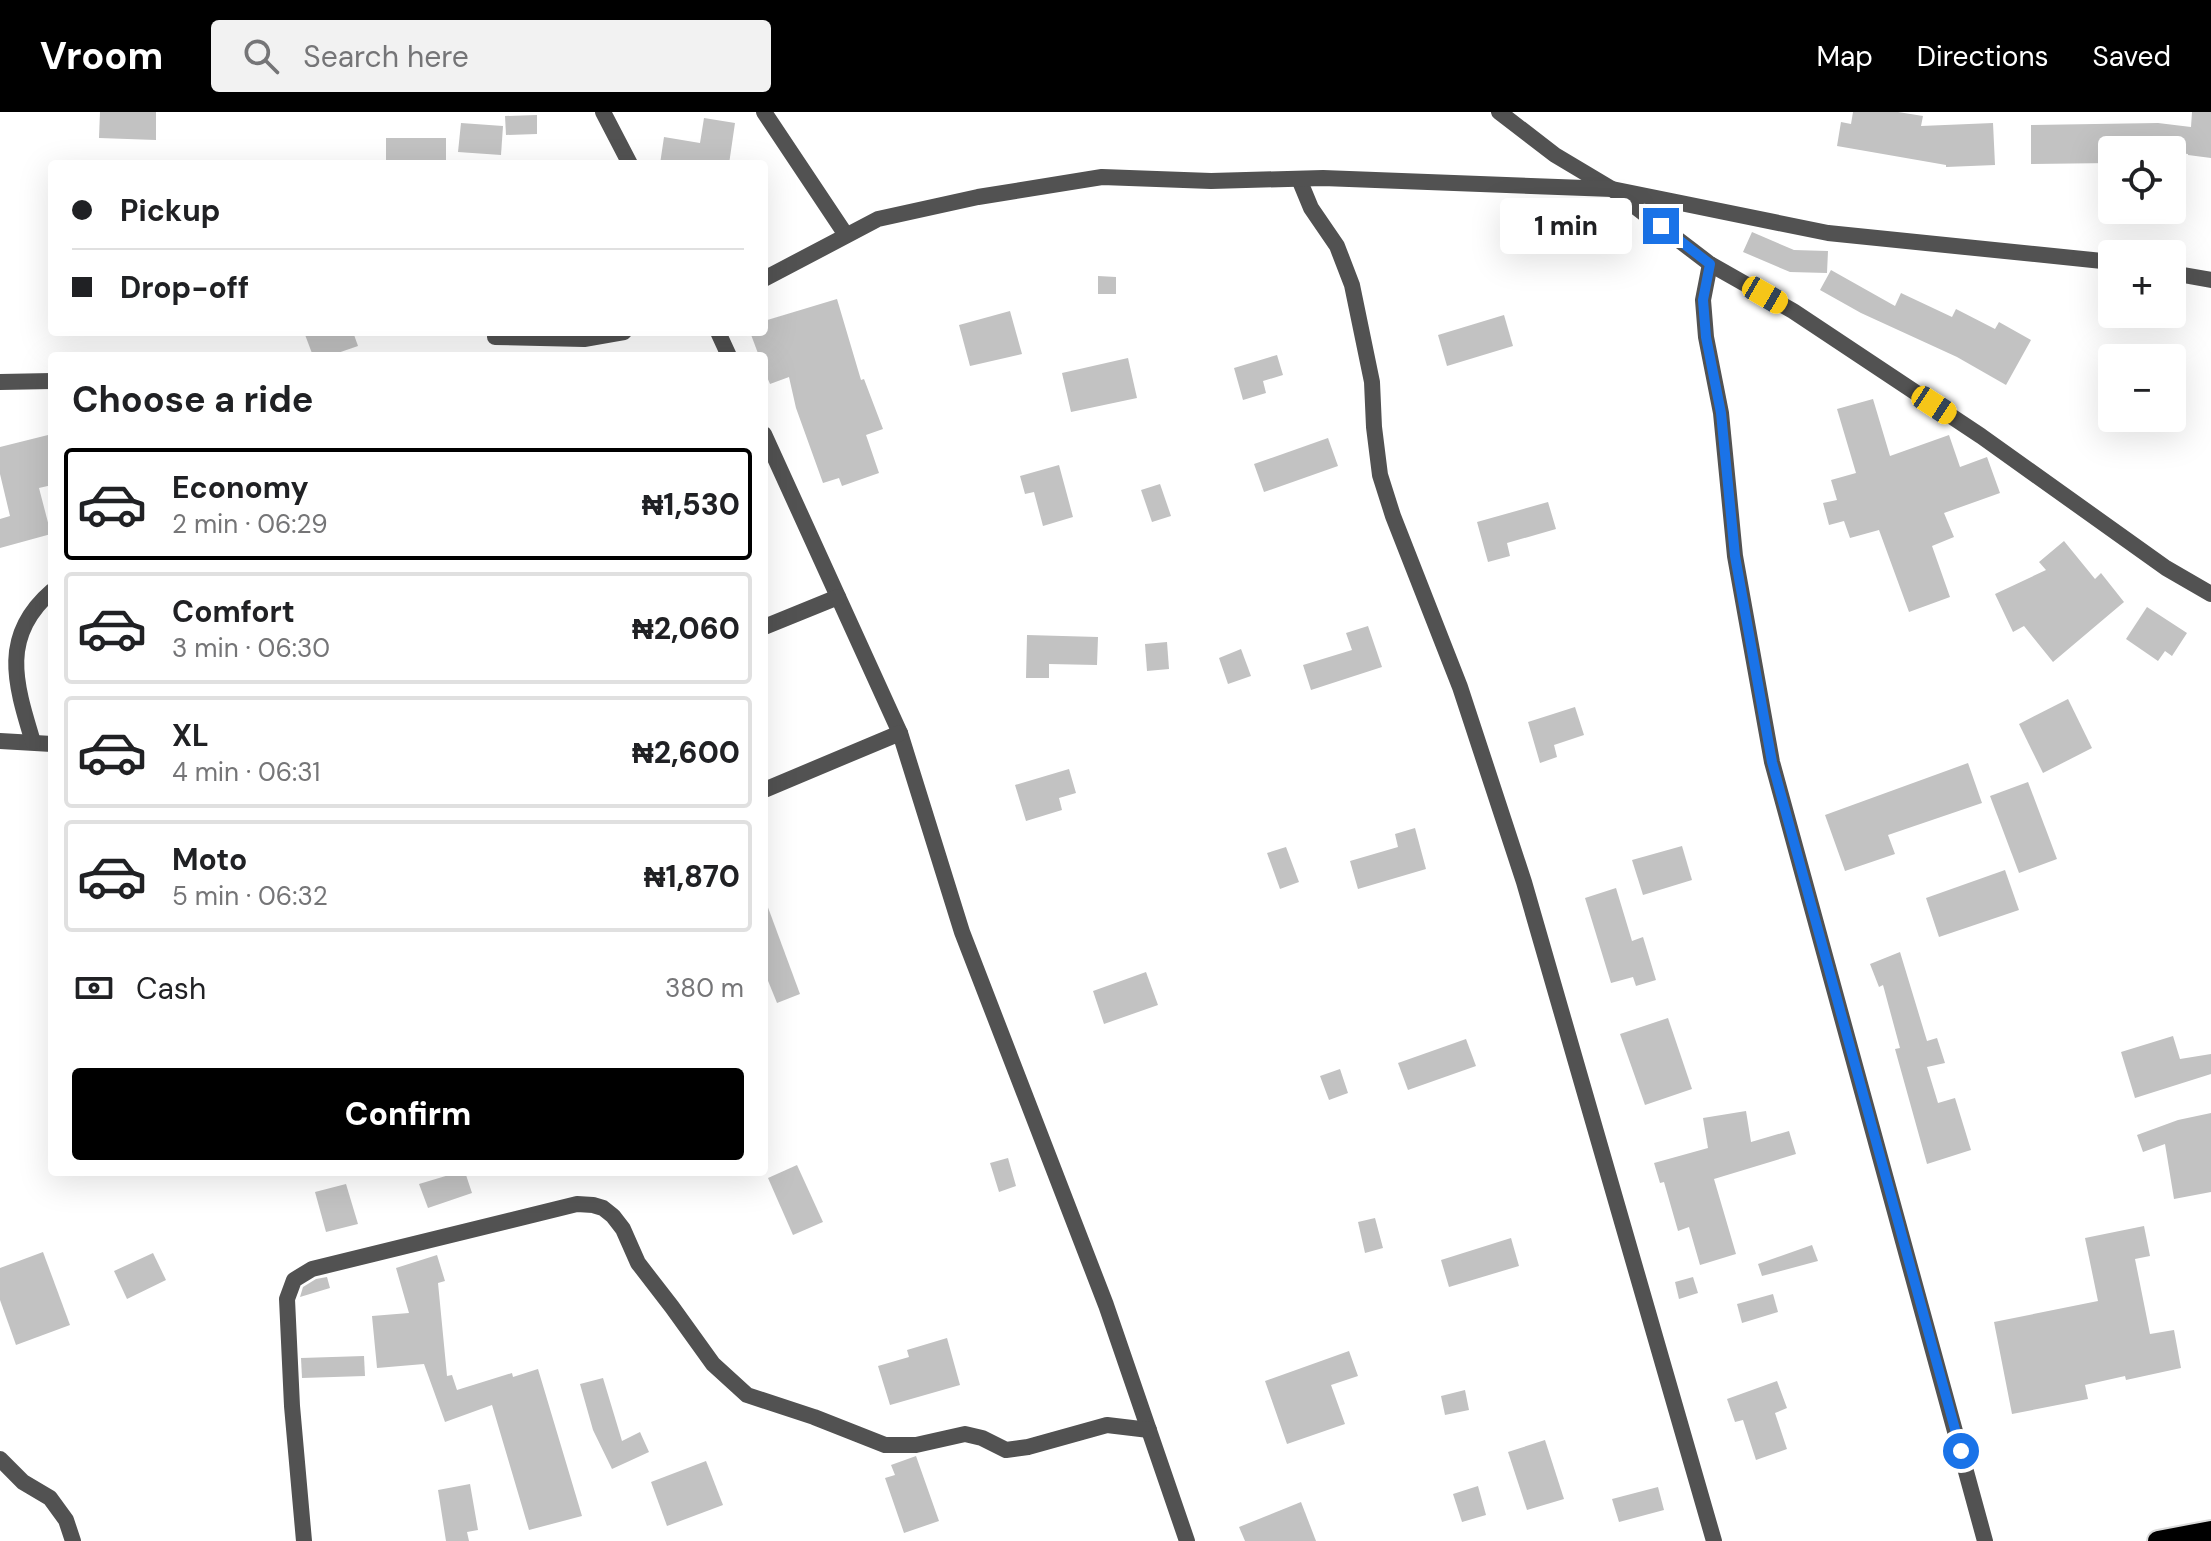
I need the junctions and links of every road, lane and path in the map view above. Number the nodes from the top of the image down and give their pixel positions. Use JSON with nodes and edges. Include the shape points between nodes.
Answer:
{"nodes":[{"id":1,"x":603,"y":112,"type":"edge"},
{"id":2,"x":764,"y":112,"type":"edge"},
{"id":3,"x":1499,"y":112,"type":"edge"},
{"id":4,"x":628,"y":160,"type":"edge"},
{"id":5,"x":1299,"y":179,"type":"junction"},
{"id":6,"x":1612,"y":189,"type":"junction"},
{"id":7,"x":846,"y":235,"type":"junction"},
{"id":8,"x":2098,"y":261,"type":"edge"},
{"id":9,"x":1710,"y":264,"type":"junction"},
{"id":10,"x":2186,"y":276,"type":"edge"},
{"id":11,"x":768,"y":277,"type":"edge"},
{"id":12,"x":2211,"y":280,"type":"edge"},
{"id":13,"x":601,"y":336,"type":"edge"},
{"id":14,"x":495,"y":337,"type":"dead end"},
{"id":15,"x":48,"y":381,"type":"edge"},
{"id":16,"x":0,"y":382,"type":"edge"},
{"id":17,"x":768,"y":443,"type":"edge"},
{"id":18,"x":48,"y":594,"type":"edge"},
{"id":19,"x":2211,"y":594,"type":"edge"},
{"id":20,"x":838,"y":597,"type":"junction"},
{"id":21,"x":768,"y":625,"type":"edge"},
{"id":22,"x":900,"y":733,"type":"junction"},
{"id":23,"x":0,"y":741,"type":"edge"},
{"id":24,"x":33,"y":742,"type":"junction"},
{"id":25,"x":48,"y":744,"type":"edge"},
{"id":26,"x":768,"y":788,"type":"edge"},
{"id":27,"x":1149,"y":1430,"type":"junction"},
{"id":28,"x":0,"y":1459,"type":"edge"},
{"id":29,"x":2211,"y":1531,"type":"edge"},
{"id":30,"x":73,"y":1541,"type":"edge"},
{"id":31,"x":304,"y":1541,"type":"edge"},
{"id":32,"x":1187,"y":1541,"type":"edge"},
{"id":33,"x":1714,"y":1541,"type":"edge"},
{"id":34,"x":1985,"y":1541,"type":"edge"},
{"id":35,"x":2158,"y":1541,"type":"edge"}],
"edges":[{"from":1,"to":4,"type":"street"},
{"from":2,"to":7,"type":"street"},
{"from":3,"to":6,"type":"street","via":[[1555,155]]},
{"from":5,"to":6,"type":"street"},
{"from":5,"to":7,"type":"street","via":[[1102,177],[878,219]]},
{"from":5,"to":33,"type":"street","via":[[1337,246],[1352,285],[1372,382],[1380,475],[1460,687],[1524,882]]},
{"from":6,"to":8,"type":"street","via":[[1828,233]]},
{"from":6,"to":9,"type":"street"},
{"from":7,"to":11,"type":"street"},
{"from":9,"to":19,"type":"street","via":[[1793,311]]},
{"from":9,"to":34,"type":"street","via":[[1703,300],[1706,337],[1721,413],[1735,556],[1772,762]]},
{"from":10,"to":12,"type":"street"},
{"from":13,"to":14,"type":"street"},
{"from":15,"to":16,"type":"street"},
{"from":17,"to":20,"type":"street"},
{"from":18,"to":24,"type":"street","via":[[16,639],[19,696]]},
{"from":20,"to":21,"type":"street"},
{"from":20,"to":22,"type":"street"},
{"from":22,"to":26,"type":"street"},
{"from":22,"to":27,"type":"street","via":[[962,932]]},
{"from":23,"to":24,"type":"street"},
{"from":24,"to":25,"type":"street"},
{"from":27,"to":31,"type":"street","via":[[1107,1425],[1006,1450],[965,1434],[916,1445],[885,1445],[747,1395],[713,1364],[638,1263],[613,1216],[603,1208],[577,1204],[312,1269],[294,1280],[287,1299]]},
{"from":27,"to":32,"type":"street"},
{"from":28,"to":30,"type":"street","via":[[50,1498]]},
{"from":29,"to":35,"type":"main road"}]}
